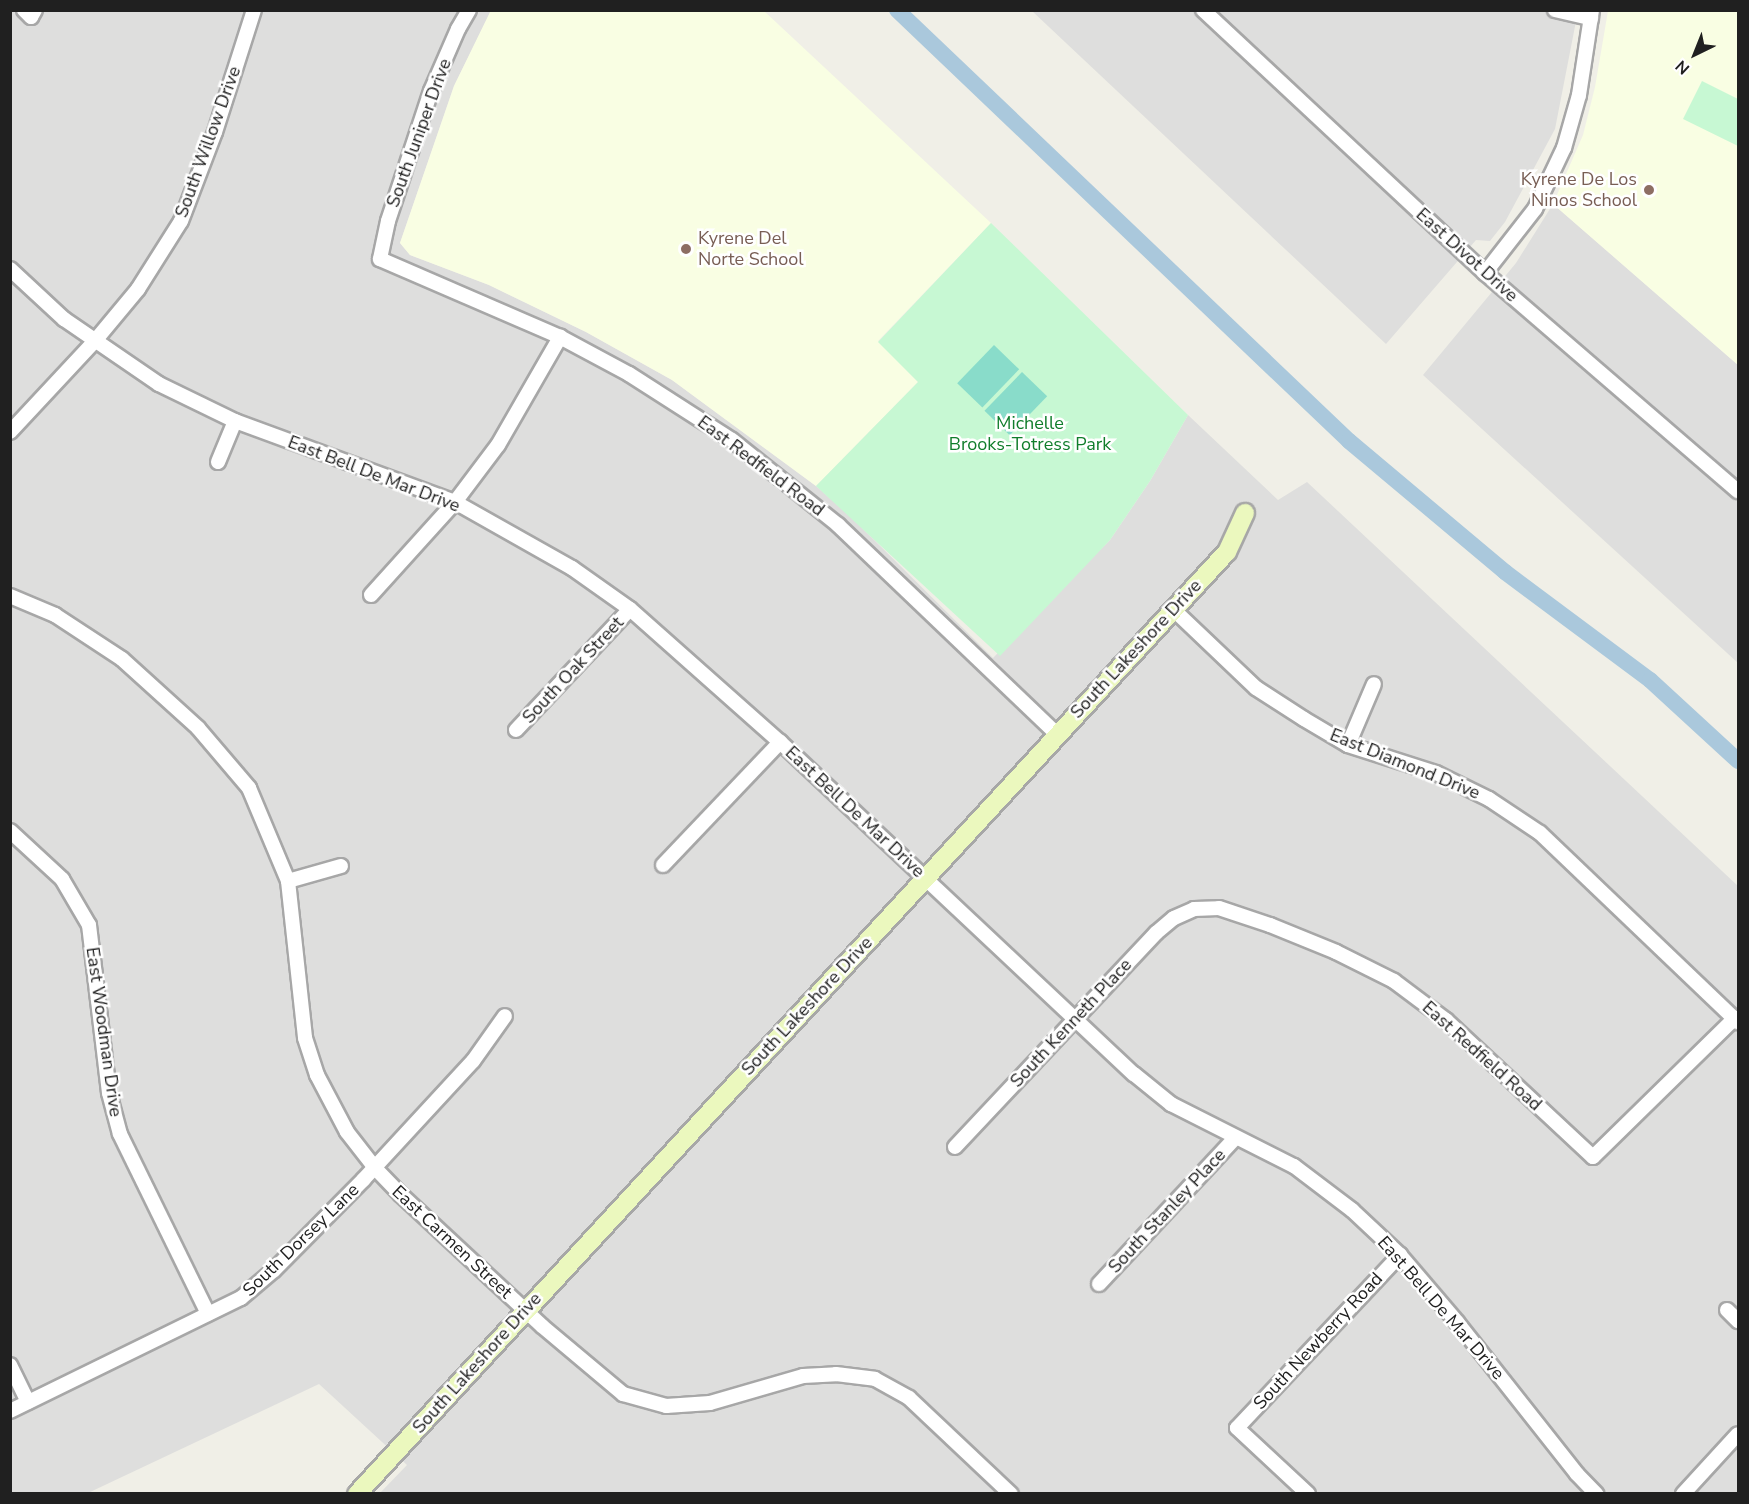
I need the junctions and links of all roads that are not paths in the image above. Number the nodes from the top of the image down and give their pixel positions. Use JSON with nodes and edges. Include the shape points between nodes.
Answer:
{"nodes":[{"id":1,"x":254,"y":10,"type":"edge"},
{"id":2,"x":469,"y":10,"type":"edge"},
{"id":3,"x":1203,"y":10,"type":"edge"},
{"id":4,"x":1555,"y":10,"type":"edge"},
{"id":5,"x":1592,"y":14,"type":"edge"},
{"id":6,"x":380,"y":259,"type":"joint"},
{"id":7,"x":10,"y":269,"type":"edge"},
{"id":8,"x":1485,"y":273,"type":"junction"},
{"id":9,"x":560,"y":337,"type":"junction"},
{"id":10,"x":94,"y":342,"type":"junction"},
{"id":11,"x":235,"y":421,"type":"junction"},
{"id":12,"x":10,"y":432,"type":"edge"},
{"id":13,"x":218,"y":462,"type":"dead end"},
{"id":14,"x":1738,"y":491,"type":"edge"},
{"id":15,"x":454,"y":502,"type":"junction"},
{"id":16,"x":1245,"y":513,"type":"dead end"},
{"id":17,"x":371,"y":595,"type":"dead end"},
{"id":18,"x":10,"y":596,"type":"edge"},
{"id":19,"x":630,"y":609,"type":"junction"},
{"id":20,"x":1174,"y":610,"type":"junction"},
{"id":21,"x":1374,"y":684,"type":"dead end"},
{"id":22,"x":516,"y":730,"type":"dead end"},
{"id":23,"x":1057,"y":734,"type":"junction"},
{"id":24,"x":780,"y":742,"type":"junction"},
{"id":25,"x":1348,"y":745,"type":"junction"},
{"id":26,"x":10,"y":831,"type":"edge"},
{"id":27,"x":663,"y":865,"type":"dead end"},
{"id":28,"x":341,"y":866,"type":"dead end"},
{"id":29,"x":926,"y":878,"type":"junction"},
{"id":30,"x":288,"y":881,"type":"junction"},
{"id":31,"x":1194,"y":909,"type":"joint"},
{"id":32,"x":505,"y":1016,"type":"dead end"},
{"id":33,"x":1074,"y":1018,"type":"junction"},
{"id":34,"x":1736,"y":1020,"type":"edge"},
{"id":35,"x":1235,"y":1138,"type":"junction"},
{"id":36,"x":955,"y":1147,"type":"dead end"},
{"id":37,"x":375,"y":1168,"type":"junction"},
{"id":38,"x":1400,"y":1255,"type":"junction"},
{"id":39,"x":1099,"y":1284,"type":"dead end"},
{"id":40,"x":525,"y":1310,"type":"junction"},
{"id":41,"x":1727,"y":1310,"type":"dead end"},
{"id":42,"x":208,"y":1314,"type":"junction"},
{"id":43,"x":1738,"y":1321,"type":"edge"},
{"id":44,"x":10,"y":1365,"type":"edge"},
{"id":45,"x":28,"y":1402,"type":"junction"},
{"id":46,"x":10,"y":1411,"type":"edge"},
{"id":47,"x":1738,"y":1434,"type":"edge"},
{"id":48,"x":1010,"y":1493,"type":"edge"},
{"id":49,"x":357,"y":1494,"type":"edge"},
{"id":50,"x":1308,"y":1494,"type":"edge"},
{"id":51,"x":1596,"y":1494,"type":"edge"},
{"id":52,"x":1683,"y":1494,"type":"edge"}],
"edges":[{"from":1,"to":10,"type":"street","name":"South Willow Drive","via":[[215,132],[181,221],[138,289]]},
{"from":2,"to":6,"type":"street","name":"South Juniper Drive","via":[[431,91],[388,221]]},
{"from":3,"to":8,"type":"street","name":"East Divot Drive"},
{"from":4,"to":5,"type":"street"},
{"from":5,"to":8,"type":"street","via":[[1579,95],[1564,148],[1535,209]]},
{"from":6,"to":9,"type":"street","name":"East Redfield Road"},
{"from":7,"to":10,"type":"street","name":"East Bell De Mar Drive"},
{"from":8,"to":14,"type":"street","name":"East Divot Drive"},
{"from":9,"to":15,"type":"street","via":[[498,445]]},
{"from":9,"to":23,"type":"street","name":"East Redfield Road","via":[[629,374],[732,440],[838,525]]},
{"from":10,"to":11,"type":"street","name":"East Bell De Mar Drive","via":[[159,384]]},
{"from":10,"to":12,"type":"street","name":"South Willow Drive"},
{"from":11,"to":13,"type":"street"},
{"from":11,"to":15,"type":"street","name":"East Bell De Mar Drive"},
{"from":15,"to":17,"type":"street"},
{"from":15,"to":19,"type":"street","name":"East Bell De Mar Drive","via":[[572,568]]},
{"from":16,"to":20,"type":"street","name":"South Lakeshore Drive","via":[[1227,552]]},
{"from":18,"to":30,"type":"street","name":"East Carmen Street","via":[[55,615],[104,646],[198,728],[249,788]]},
{"from":19,"to":22,"type":"street","name":"South Oak Street"},
{"from":19,"to":24,"type":"street","name":"East Bell De Mar Drive"},
{"from":20,"to":23,"type":"street","name":"South Lakeshore Drive"},
{"from":20,"to":25,"type":"street","name":"East Diamond Drive","via":[[1256,688]]},
{"from":21,"to":25,"type":"street"},
{"from":23,"to":29,"type":"street","name":"South Lakeshore Drive"},
{"from":24,"to":27,"type":"street"},
{"from":24,"to":29,"type":"street","name":"East Bell De Mar Drive"},
{"from":25,"to":34,"type":"street","name":"East Diamond Drive","via":[[1436,773],[1489,799],[1540,833]]},
{"from":26,"to":42,"type":"street","name":"East Woodman Drive","via":[[62,879],[89,925],[109,1093],[120,1134]]},
{"from":28,"to":30,"type":"street"},
{"from":29,"to":33,"type":"street","name":"East Bell De Mar Drive"},
{"from":29,"to":40,"type":"street","name":"South Lakeshore Drive"},
{"from":30,"to":37,"type":"street","name":"East Carmen Street","via":[[304,1038],[336,1112]]},
{"from":31,"to":33,"type":"street","name":"South Kenneth Place","via":[[1174,918],[1156,933]]},
{"from":31,"to":34,"type":"street","name":"East Redfield Road","via":[[1219,908],[1270,925],[1394,981],[1446,1020],[1593,1157]]},
{"from":32,"to":37,"type":"street","name":"South Dorsey Lane","via":[[473,1061]]},
{"from":33,"to":35,"type":"street","name":"East Bell De Mar Drive","via":[[1171,1104]]},
{"from":33,"to":36,"type":"street","name":"South Kenneth Place"},
{"from":35,"to":38,"type":"street","name":"East Bell De Mar Drive","via":[[1294,1166],[1352,1210]]},
{"from":35,"to":39,"type":"street","name":"South Stanley Place"},
{"from":37,"to":40,"type":"street","name":"East Carmen Street"},
{"from":37,"to":42,"type":"street","name":"South Dorsey Lane","via":[[274,1270],[241,1298]]},
{"from":38,"to":50,"type":"street","name":"South Newberry Road","via":[[1237,1428]]},
{"from":38,"to":51,"type":"street","name":"East Bell De Mar Drive"},
{"from":40,"to":48,"type":"street","name":"East Carmen Street","via":[[595,1374],[623,1394],[643,1402],[666,1406],[710,1403],[803,1376],[836,1374],[875,1379],[909,1398]]},
{"from":40,"to":49,"type":"street","name":"South Lakeshore Drive"},
{"from":41,"to":43,"type":"street"},
{"from":42,"to":45,"type":"street","name":"South Dorsey Lane"},
{"from":44,"to":45,"type":"street"},
{"from":45,"to":46,"type":"street","name":"South Dorsey Lane"},
{"from":47,"to":52,"type":"street"}]}
